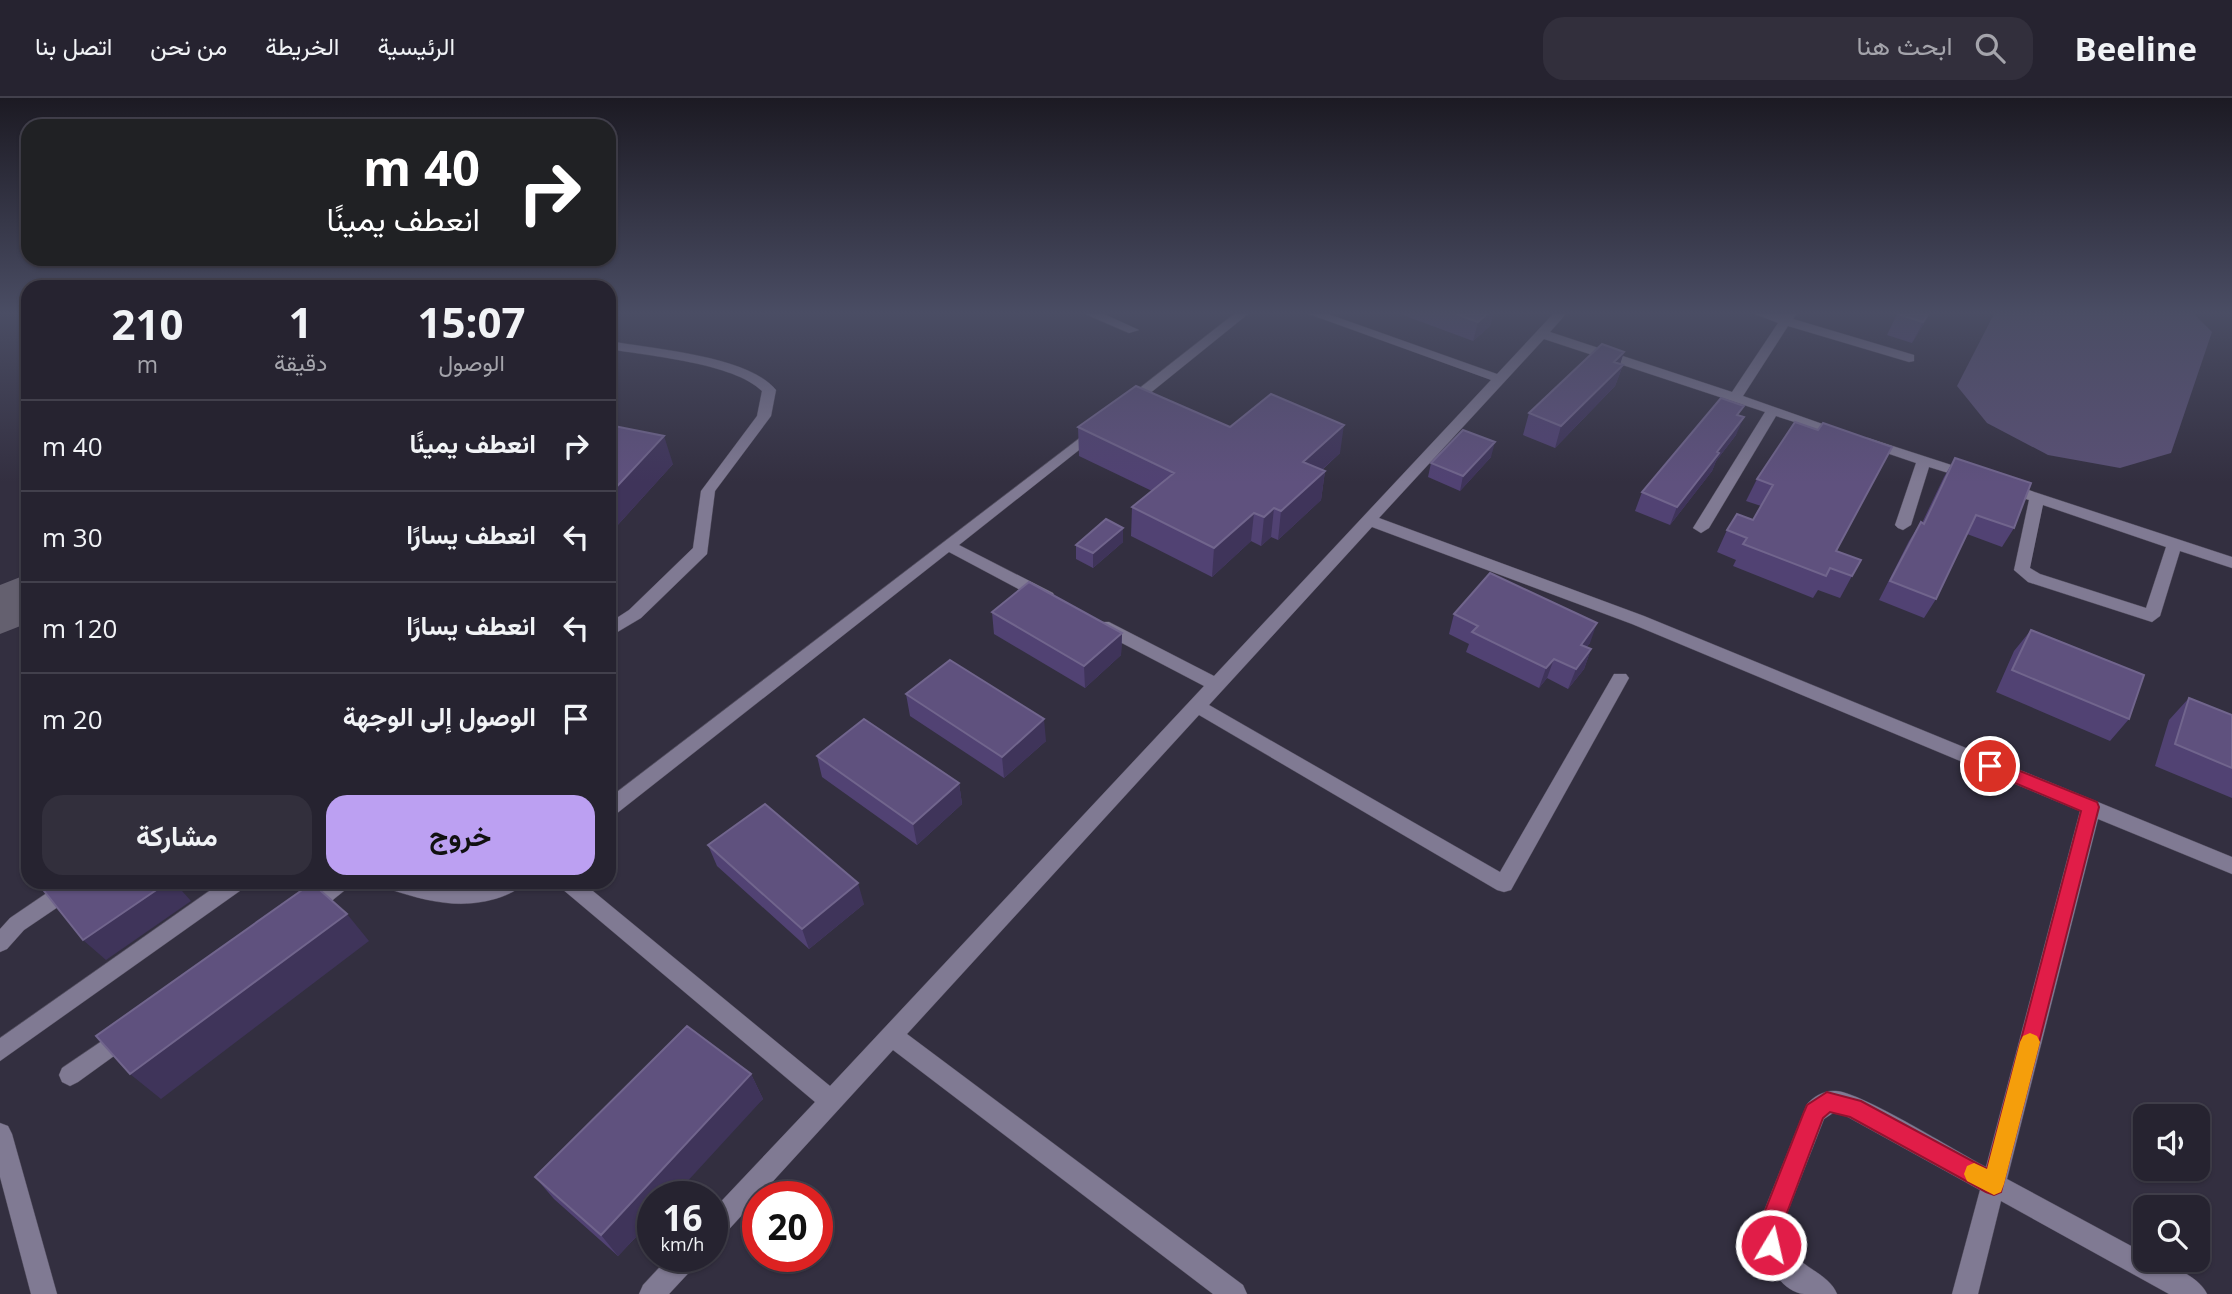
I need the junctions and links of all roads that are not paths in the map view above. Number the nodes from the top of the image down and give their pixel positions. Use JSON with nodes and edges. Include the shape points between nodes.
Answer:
{"nodes":[{"id":1,"x":736,"y":370,"type":"edge"},
{"id":2,"x":1171,"y":370,"type":"edge"},
{"id":3,"x":1474,"y":370,"type":"edge"},
{"id":4,"x":1509,"y":370,"type":"edge"},
{"id":5,"x":1650,"y":370,"type":"edge"},
{"id":6,"x":1754,"y":370,"type":"edge"},
{"id":7,"x":1500,"y":379,"type":"junction"},
{"id":8,"x":1735,"y":398,"type":"junction"},
{"id":9,"x":1773,"y":410,"type":"junction"},
{"id":10,"x":1924,"y":460,"type":"junction"},
{"id":11,"x":2037,"y":498,"type":"junction"},
{"id":12,"x":1368,"y":520,"type":"junction"},
{"id":13,"x":1903,"y":525,"type":"dead end"},
{"id":14,"x":1701,"y":528,"type":"dead end"},
{"id":15,"x":2175,"y":544,"type":"junction"},
{"id":16,"x":947,"y":545,"type":"junction"},
{"id":17,"x":2232,"y":563,"type":"edge"},
{"id":18,"x":1058,"y":602,"type":"edge"},
{"id":19,"x":1082,"y":615,"type":"edge"},
{"id":20,"x":616,"y":626,"type":"edge"},
{"id":21,"x":1620,"y":678,"type":"dead end"},
{"id":22,"x":1217,"y":685,"type":"junction"},
{"id":23,"x":1197,"y":706,"type":"junction"},
{"id":24,"x":616,"y":804,"type":"edge"},
{"id":25,"x":2091,"y":807,"type":"junction"},
{"id":26,"x":2232,"y":866,"type":"edge"},
{"id":27,"x":69,"y":889,"type":"edge"},
{"id":28,"x":227,"y":889,"type":"edge"},
{"id":29,"x":331,"y":889,"type":"edge"},
{"id":30,"x":414,"y":889,"type":"edge"},
{"id":31,"x":498,"y":889,"type":"edge"},
{"id":32,"x":576,"y":889,"type":"edge"},
{"id":33,"x":285,"y":922,"type":"edge"},
{"id":34,"x":0,"y":943,"type":"edge"},
{"id":35,"x":138,"y":1027,"type":"edge"},
{"id":36,"x":892,"y":1036,"type":"junction"},
{"id":37,"x":0,"y":1051,"type":"edge"},
{"id":38,"x":70,"y":1075,"type":"dead end"},
{"id":39,"x":831,"y":1101,"type":"junction"},
{"id":40,"x":0,"y":1134,"type":"edge"},
{"id":41,"x":1994,"y":1184,"type":"junction"},
{"id":42,"x":728,"y":1212,"type":"edge"},
{"id":43,"x":672,"y":1272,"type":"edge"},
{"id":44,"x":44,"y":1294,"type":"edge"},
{"id":45,"x":652,"y":1294,"type":"edge"},
{"id":46,"x":1234,"y":1294,"type":"edge"},
{"id":47,"x":1824,"y":1294,"type":"edge"},
{"id":48,"x":1965,"y":1294,"type":"edge"},
{"id":49,"x":2194,"y":1294,"type":"edge"}],
"edges":[{"from":1,"to":20,"type":"lane","via":[[757,378],[769,390],[764,416],[708,491],[701,550]]},
{"from":2,"to":16,"type":"lane"},
{"from":3,"to":7,"type":"lane"},
{"from":4,"to":7,"type":"lane"},
{"from":5,"to":8,"type":"lane"},
{"from":6,"to":8,"type":"lane"},
{"from":7,"to":12,"type":"lane"},
{"from":8,"to":9,"type":"lane"},
{"from":9,"to":10,"type":"lane"},
{"from":9,"to":14,"type":"lane"},
{"from":10,"to":11,"type":"lane"},
{"from":10,"to":13,"type":"lane"},
{"from":11,"to":15,"type":"lane"},
{"from":11,"to":15,"type":"lane","via":[[2022,570],[2034,578],[2152,616]]},
{"from":12,"to":22,"type":"lane"},
{"from":12,"to":25,"type":"lane","via":[[1638,620]]},
{"from":15,"to":17,"type":"lane"},
{"from":16,"to":18,"type":"lane"},
{"from":16,"to":24,"type":"lane"},
{"from":19,"to":22,"type":"lane"},
{"from":21,"to":23,"type":"lane","via":[[1504,884]]},
{"from":22,"to":23,"type":"lane"},
{"from":23,"to":36,"type":"lane"},
{"from":25,"to":26,"type":"lane"},
{"from":25,"to":41,"type":"lane"},
{"from":27,"to":34,"type":"lane","via":[[17,924]]},
{"from":28,"to":37,"type":"lane"},
{"from":29,"to":33,"type":"lane"},
{"from":30,"to":31,"type":"lane","via":[[460,899]]},
{"from":32,"to":39,"type":"lane"},
{"from":35,"to":38,"type":"lane"},
{"from":36,"to":39,"type":"lane"},
{"from":36,"to":46,"type":"lane"},
{"from":39,"to":42,"type":"lane"},
{"from":40,"to":44,"type":"lane"},
{"from":41,"to":47,"type":"lane","via":[[1845,1103],[1819,1105],[1768,1231],[1778,1259]]},
{"from":41,"to":48,"type":"lane"},
{"from":41,"to":49,"type":"lane"},
{"from":43,"to":45,"type":"lane"}]}
